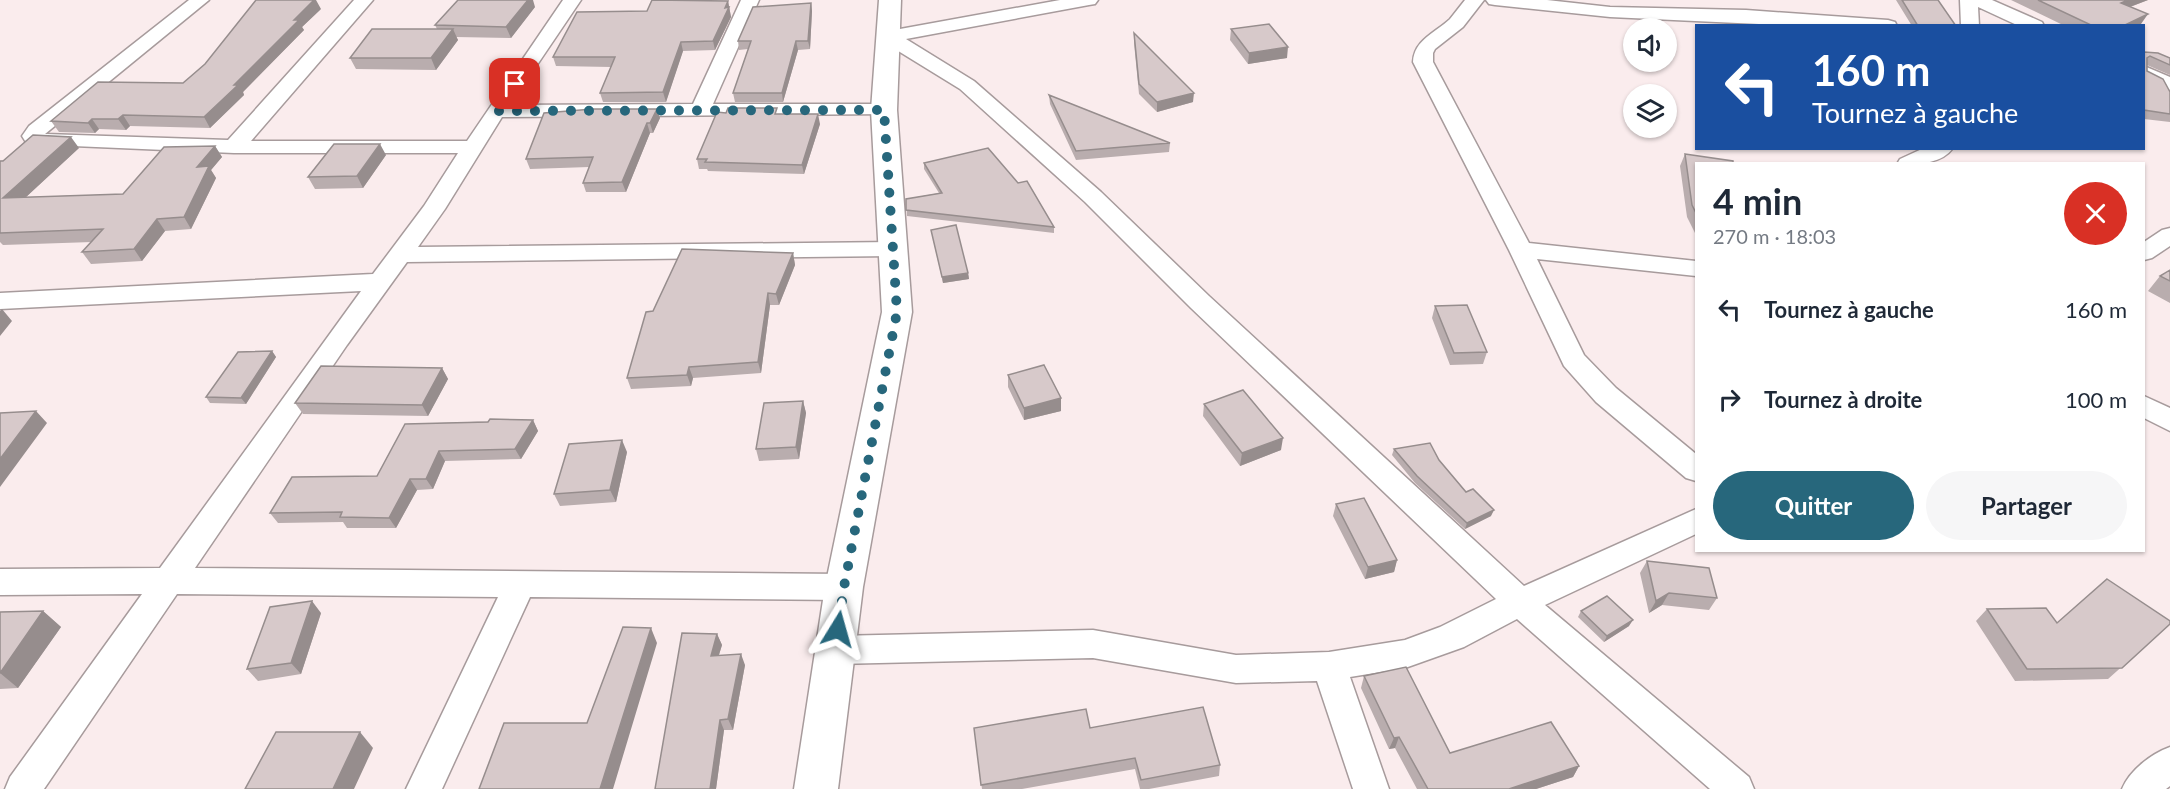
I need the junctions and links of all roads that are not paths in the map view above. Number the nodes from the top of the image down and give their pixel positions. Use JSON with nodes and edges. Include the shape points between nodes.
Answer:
{"nodes":[{"id":1,"x":200,"y":0,"type":"edge"},
{"id":2,"x":364,"y":0,"type":"edge"},
{"id":3,"x":573,"y":0,"type":"edge"},
{"id":4,"x":750,"y":0,"type":"edge"},
{"id":5,"x":890,"y":0,"type":"edge"},
{"id":6,"x":1089,"y":0,"type":"edge"},
{"id":7,"x":1475,"y":0,"type":"edge"},
{"id":8,"x":1495,"y":0,"type":"edge"},
{"id":9,"x":1969,"y":0,"type":"edge"},
{"id":10,"x":1977,"y":0,"type":"edge"},
{"id":11,"x":1860,"y":24,"type":"edge"},
{"id":12,"x":1970,"y":24,"type":"edge"},
{"id":13,"x":2031,"y":24,"type":"edge"},
{"id":14,"x":889,"y":37,"type":"junction"},
{"id":15,"x":2145,"y":72,"type":"edge"},
{"id":16,"x":2170,"y":84,"type":"edge"},
{"id":17,"x":701,"y":109,"type":"junction"},
{"id":18,"x":884,"y":110,"type":"junction"},
{"id":19,"x":496,"y":111,"type":"junction"},
{"id":20,"x":234,"y":147,"type":"junction"},
{"id":21,"x":473,"y":147,"type":"junction"},
{"id":22,"x":1939,"y":150,"type":"edge"},
{"id":23,"x":1912,"y":162,"type":"edge"},
{"id":24,"x":2170,"y":235,"type":"edge"},
{"id":25,"x":893,"y":249,"type":"junction"},
{"id":26,"x":1521,"y":249,"type":"junction"},
{"id":27,"x":2145,"y":252,"type":"edge"},
{"id":28,"x":400,"y":255,"type":"junction"},
{"id":29,"x":1695,"y":268,"type":"edge"},
{"id":30,"x":379,"y":282,"type":"junction"},
{"id":31,"x":0,"y":301,"type":"edge"},
{"id":32,"x":2145,"y":407,"type":"edge"},
{"id":33,"x":2170,"y":421,"type":"edge"},
{"id":34,"x":1695,"y":469,"type":"edge"},
{"id":35,"x":1695,"y":521,"type":"edge"},
{"id":36,"x":168,"y":581,"type":"junction"},
{"id":37,"x":0,"y":582,"type":"edge"},
{"id":38,"x":519,"y":586,"type":"junction"},
{"id":39,"x":844,"y":587,"type":"junction"},
{"id":40,"x":1520,"y":602,"type":"junction"},
{"id":41,"x":836,"y":650,"type":"junction"},
{"id":42,"x":1329,"y":666,"type":"junction"},
{"id":43,"x":2170,"y":763,"type":"edge"},
{"id":44,"x":23,"y":789,"type":"edge"},
{"id":45,"x":424,"y":789,"type":"edge"},
{"id":46,"x":816,"y":789,"type":"edge"},
{"id":47,"x":1371,"y":789,"type":"edge"},
{"id":48,"x":1736,"y":789,"type":"edge"},
{"id":49,"x":2140,"y":789,"type":"edge"}],
"edges":[{"from":1,"to":20,"type":"street","via":[[33,136],[40,141]]},
{"from":2,"to":20,"type":"street"},
{"from":3,"to":19,"type":"street"},
{"from":4,"to":17,"type":"street"},
{"from":5,"to":14,"type":"main road"},
{"from":6,"to":14,"type":"street"},
{"from":7,"to":26,"type":"street","via":[[1456,23],[1428,45],[1422,62]]},
{"from":8,"to":11,"type":"street","via":[[1610,12]]},
{"from":9,"to":12,"type":"street"},
{"from":10,"to":13,"type":"street"},
{"from":14,"to":18,"type":"main road"},
{"from":14,"to":40,"type":"street","via":[[967,86],[1093,197]]},
{"from":15,"to":16,"type":"street"},
{"from":17,"to":18,"type":"street"},
{"from":17,"to":19,"type":"street"},
{"from":18,"to":25,"type":"main road"},
{"from":19,"to":21,"type":"street"},
{"from":20,"to":21,"type":"street"},
{"from":21,"to":28,"type":"street"},
{"from":22,"to":23,"type":"street"},
{"from":24,"to":27,"type":"street"},
{"from":25,"to":28,"type":"street"},
{"from":25,"to":39,"type":"main road","via":[[897,312]]},
{"from":26,"to":29,"type":"street"},
{"from":26,"to":34,"type":"street","via":[[1573,360],[1606,395]]},
{"from":28,"to":30,"type":"street"},
{"from":30,"to":31,"type":"street"},
{"from":30,"to":36,"type":"street"},
{"from":32,"to":33,"type":"street"},
{"from":35,"to":40,"type":"street"},
{"from":36,"to":37,"type":"street"},
{"from":36,"to":38,"type":"street"},
{"from":36,"to":44,"type":"street"},
{"from":38,"to":39,"type":"street"},
{"from":38,"to":45,"type":"street"},
{"from":39,"to":41,"type":"main road"},
{"from":40,"to":42,"type":"street","via":[[1452,637],[1405,654]]},
{"from":40,"to":48,"type":"street"},
{"from":41,"to":42,"type":"street","via":[[1093,645],[1236,669]]},
{"from":41,"to":46,"type":"main road"},
{"from":42,"to":47,"type":"street"},
{"from":43,"to":49,"type":"street"}]}
